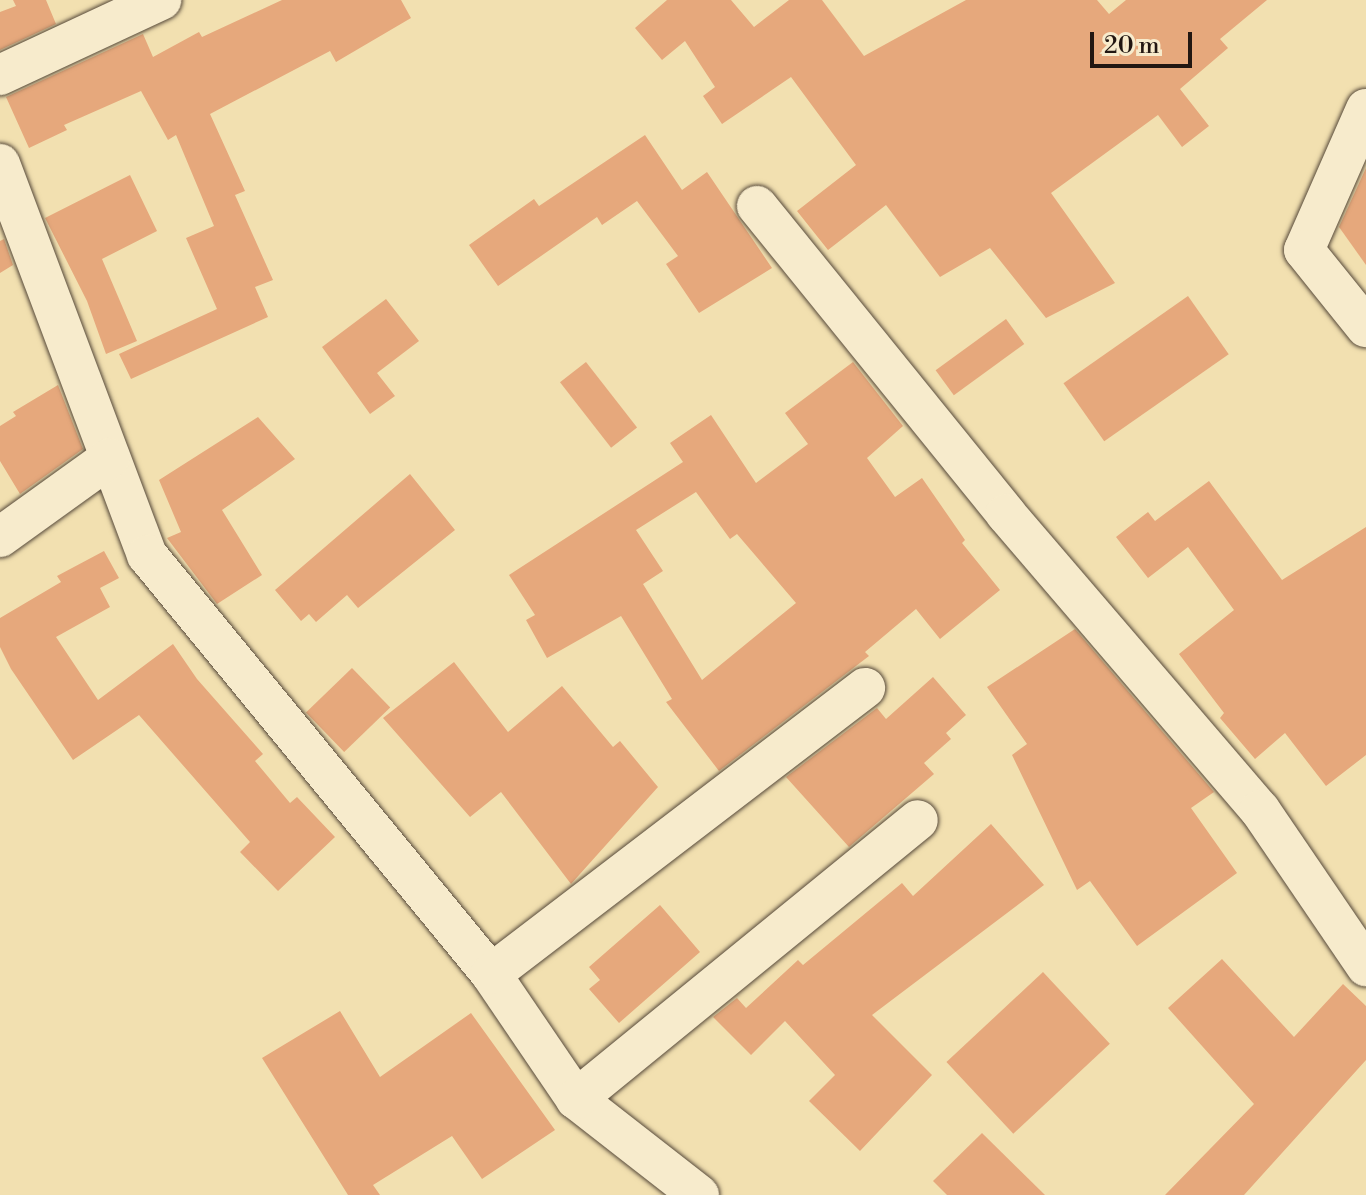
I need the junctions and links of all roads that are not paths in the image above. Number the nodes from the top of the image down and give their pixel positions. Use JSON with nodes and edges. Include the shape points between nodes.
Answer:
{"nodes":[{"id":1,"x":161,"y":0,"type":"edge"},
{"id":2,"x":0,"y":75,"type":"edge"},
{"id":3,"x":1366,"y":109,"type":"edge"},
{"id":4,"x":0,"y":164,"type":"edge"},
{"id":5,"x":757,"y":206,"type":"dead end"},
{"id":6,"x":1366,"y":327,"type":"edge"},
{"id":7,"x":110,"y":458,"type":"junction"},
{"id":8,"x":0,"y":537,"type":"edge"},
{"id":9,"x":865,"y":688,"type":"dead end"},
{"id":10,"x":918,"y":820,"type":"dead end"},
{"id":11,"x":1366,"y":966,"type":"edge"},
{"id":12,"x":491,"y":974,"type":"junction"},
{"id":13,"x":576,"y":1099,"type":"junction"},
{"id":14,"x":699,"y":1195,"type":"edge"}],
"edges":[{"from":1,"to":2,"type":"street"},
{"from":3,"to":6,"type":"street","via":[[1304,250]]},
{"from":4,"to":7,"type":"street"},
{"from":5,"to":11,"type":"street","via":[[1006,514],[1260,810]]},
{"from":7,"to":8,"type":"street"},
{"from":7,"to":12,"type":"street","via":[[147,555]]},
{"from":9,"to":12,"type":"street"},
{"from":10,"to":13,"type":"street"},
{"from":12,"to":13,"type":"street"},
{"from":13,"to":14,"type":"street"}]}
